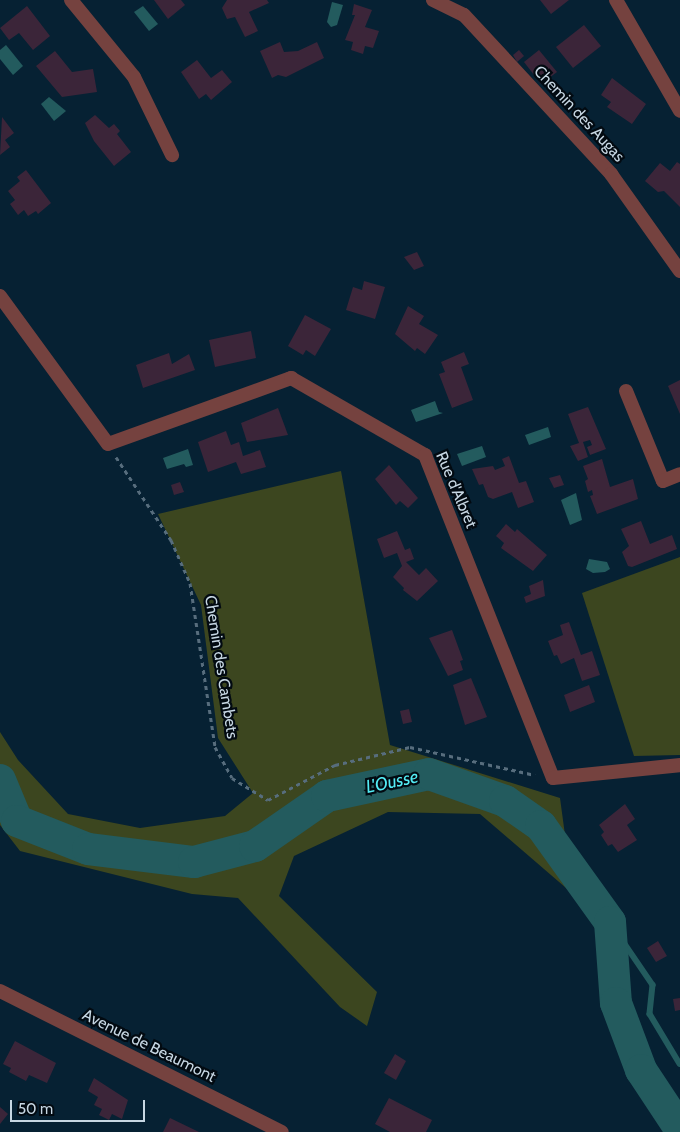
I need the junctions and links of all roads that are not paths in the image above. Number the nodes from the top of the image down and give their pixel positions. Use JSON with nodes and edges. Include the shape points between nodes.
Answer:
{"nodes":[{"id":1,"x":71,"y":0,"type":"edge"},
{"id":2,"x":433,"y":0,"type":"edge"},
{"id":3,"x":616,"y":0,"type":"edge"},
{"id":4,"x":680,"y":110,"type":"edge"},
{"id":5,"x":172,"y":156,"type":"dead end"},
{"id":6,"x":680,"y":271,"type":"edge"},
{"id":7,"x":0,"y":296,"type":"edge"},
{"id":8,"x":626,"y":391,"type":"dead end"},
{"id":9,"x":680,"y":474,"type":"edge"},
{"id":10,"x":680,"y":765,"type":"edge"},
{"id":11,"x":0,"y":991,"type":"edge"},
{"id":12,"x":282,"y":1132,"type":"edge"}],
"edges":[{"from":1,"to":5,"type":"street","via":[[134,78]]},
{"from":2,"to":6,"type":"street","name":"Chemin des Augas","via":[[464,15],[611,174]]},
{"from":3,"to":4,"type":"street"},
{"from":7,"to":10,"type":"street","name":"Rue d'Albret","via":[[108,444],[291,378],[424,455],[553,778]]},
{"from":8,"to":9,"type":"street","via":[[663,481]]},
{"from":11,"to":12,"type":"street","name":"Avenue de Beaumont"}]}
